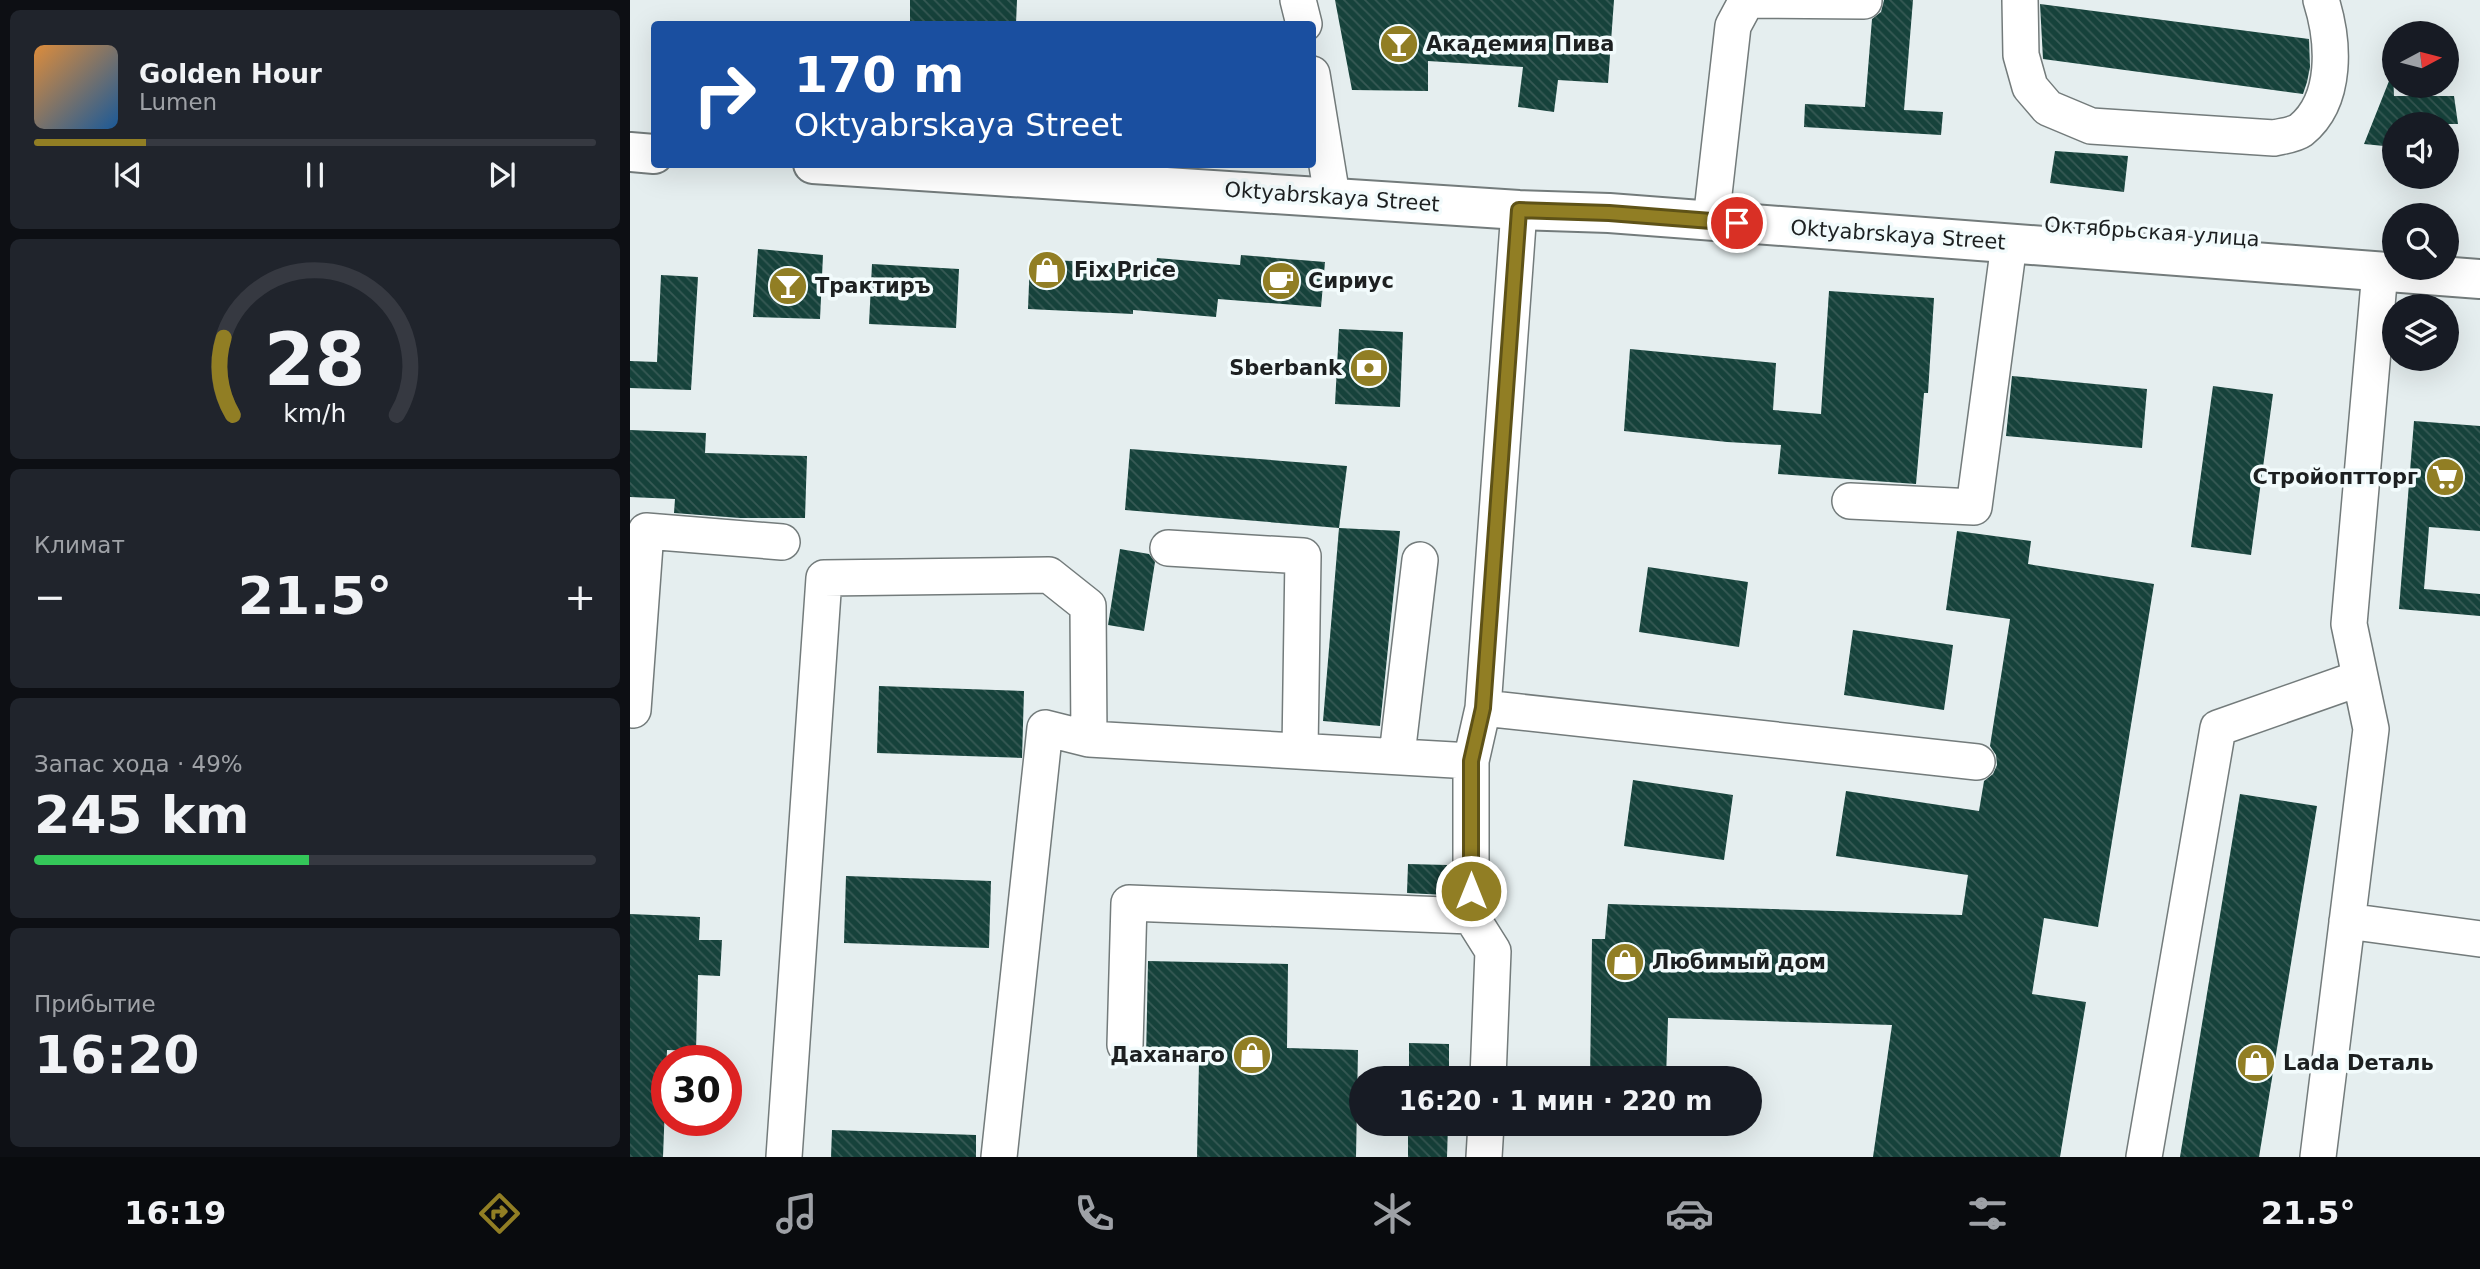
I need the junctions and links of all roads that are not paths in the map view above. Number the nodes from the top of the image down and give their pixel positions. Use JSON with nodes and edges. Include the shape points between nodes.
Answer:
{"nodes":[{"id":1,"x":1298,"y":0,"type":"edge"},
{"id":2,"x":2020,"y":0,"type":"edge"},
{"id":3,"x":2321,"y":0,"type":"edge"},
{"id":4,"x":1864,"y":1,"type":"edge"},
{"id":5,"x":1303,"y":21,"type":"edge"},
{"id":6,"x":1316,"y":99,"type":"edge"},
{"id":7,"x":630,"y":133,"type":"edge"},
{"id":8,"x":651,"y":135,"type":"edge"},
{"id":9,"x":630,"y":152,"type":"edge"},
{"id":10,"x":651,"y":154,"type":"edge"},
{"id":11,"x":903,"y":168,"type":"edge"},
{"id":12,"x":1152,"y":168,"type":"edge"},
{"id":13,"x":1330,"y":187,"type":"junction"},
{"id":14,"x":1713,"y":202,"type":"junction"},
{"id":15,"x":1519,"y":210,"type":"junction"},
{"id":16,"x":2010,"y":244,"type":"junction"},
{"id":17,"x":2459,"y":254,"type":"edge"},
{"id":18,"x":2480,"y":255,"type":"edge"},
{"id":19,"x":2382,"y":260,"type":"edge"},
{"id":20,"x":2382,"y":260,"type":"edge"},
{"id":21,"x":2459,"y":275,"type":"edge"},
{"id":22,"x":2480,"y":279,"type":"edge"},
{"id":23,"x":2385,"y":280,"type":"edge"},
{"id":24,"x":1850,"y":501,"type":"dead end"},
{"id":25,"x":782,"y":542,"type":"dead end"},
{"id":26,"x":1168,"y":548,"type":"dead end"},
{"id":27,"x":1420,"y":560,"type":"dead end"},
{"id":28,"x":2360,"y":678,"type":"junction"},
{"id":29,"x":1483,"y":708,"type":"junction"},
{"id":30,"x":630,"y":709,"type":"edge"},
{"id":31,"x":1089,"y":738,"type":"junction"},
{"id":32,"x":1300,"y":750,"type":"junction"},
{"id":33,"x":1397,"y":755,"type":"junction"},
{"id":34,"x":1471,"y":761,"type":"junction"},
{"id":35,"x":1977,"y":762,"type":"dead end"},
{"id":36,"x":1471,"y":916,"type":"junction"},
{"id":37,"x":2347,"y":921,"type":"junction"},
{"id":38,"x":2480,"y":939,"type":"edge"},
{"id":39,"x":1125,"y":1045,"type":"dead end"},
{"id":40,"x":1488,"y":1066,"type":"edge"},
{"id":41,"x":1485,"y":1136,"type":"edge"},
{"id":42,"x":785,"y":1157,"type":"edge"},
{"id":43,"x":999,"y":1157,"type":"edge"},
{"id":44,"x":1484,"y":1157,"type":"edge"},
{"id":45,"x":2144,"y":1157,"type":"edge"},
{"id":46,"x":2318,"y":1157,"type":"edge"}],
"edges":[{"from":1,"to":5,"type":"street"},
{"from":2,"to":3,"type":"street","via":[[2021,55],[2030,87],[2048,108],[2091,126],[2274,138],[2299,132],[2317,111],[2332,69]]},
{"from":4,"to":14,"type":"street","via":[[1747,0],[1733,26]]},
{"from":6,"to":13,"type":"street"},
{"from":7,"to":8,"type":"main road"},
{"from":9,"to":10,"type":"main road"},
{"from":11,"to":13,"type":"main road","name":"Oktyabrskaya Street"},
{"from":12,"to":13,"type":"main road","name":"Октябрьская улица"},
{"from":13,"to":14,"type":"main road","name":"Октябрьская улица"},
{"from":13,"to":15,"type":"main road","name":"Oktyabrskaya Street"},
{"from":14,"to":19,"type":"main road","name":"Октябрьская улица"},
{"from":15,"to":16,"type":"main road","name":"Oktyabrskaya Street"},
{"from":15,"to":29,"type":"street"},
{"from":16,"to":20,"type":"main road","name":"Oktyabrskaya Street"},
{"from":16,"to":24,"type":"street","via":[[1974,507]]},
{"from":17,"to":18,"type":"main road"},
{"from":21,"to":22,"type":"main road","name":"Oktyabrskaya Street"},
{"from":23,"to":28,"type":"street","via":[[2349,624]]},
{"from":25,"to":30,"type":"street","via":[[646,531]]},
{"from":26,"to":32,"type":"street","via":[[1303,556]]},
{"from":27,"to":33,"type":"street"},
{"from":28,"to":37,"type":"street","via":[[2371,729]]},
{"from":28,"to":45,"type":"street","via":[[2218,728]]},
{"from":29,"to":34,"type":"street"},
{"from":29,"to":35,"type":"street"},
{"from":31,"to":32,"type":"street"},
{"from":31,"to":42,"type":"street","via":[[1088,606],[1049,575],[824,578]]},
{"from":31,"to":43,"type":"street","via":[[1045,728]]},
{"from":32,"to":33,"type":"street"},
{"from":33,"to":34,"type":"street"},
{"from":34,"to":36,"type":"street"},
{"from":36,"to":39,"type":"street","via":[[1129,903]]},
{"from":36,"to":40,"type":"street","via":[[1493,951]]},
{"from":37,"to":38,"type":"street"},
{"from":37,"to":46,"type":"street"},
{"from":41,"to":44,"type":"street"}]}
